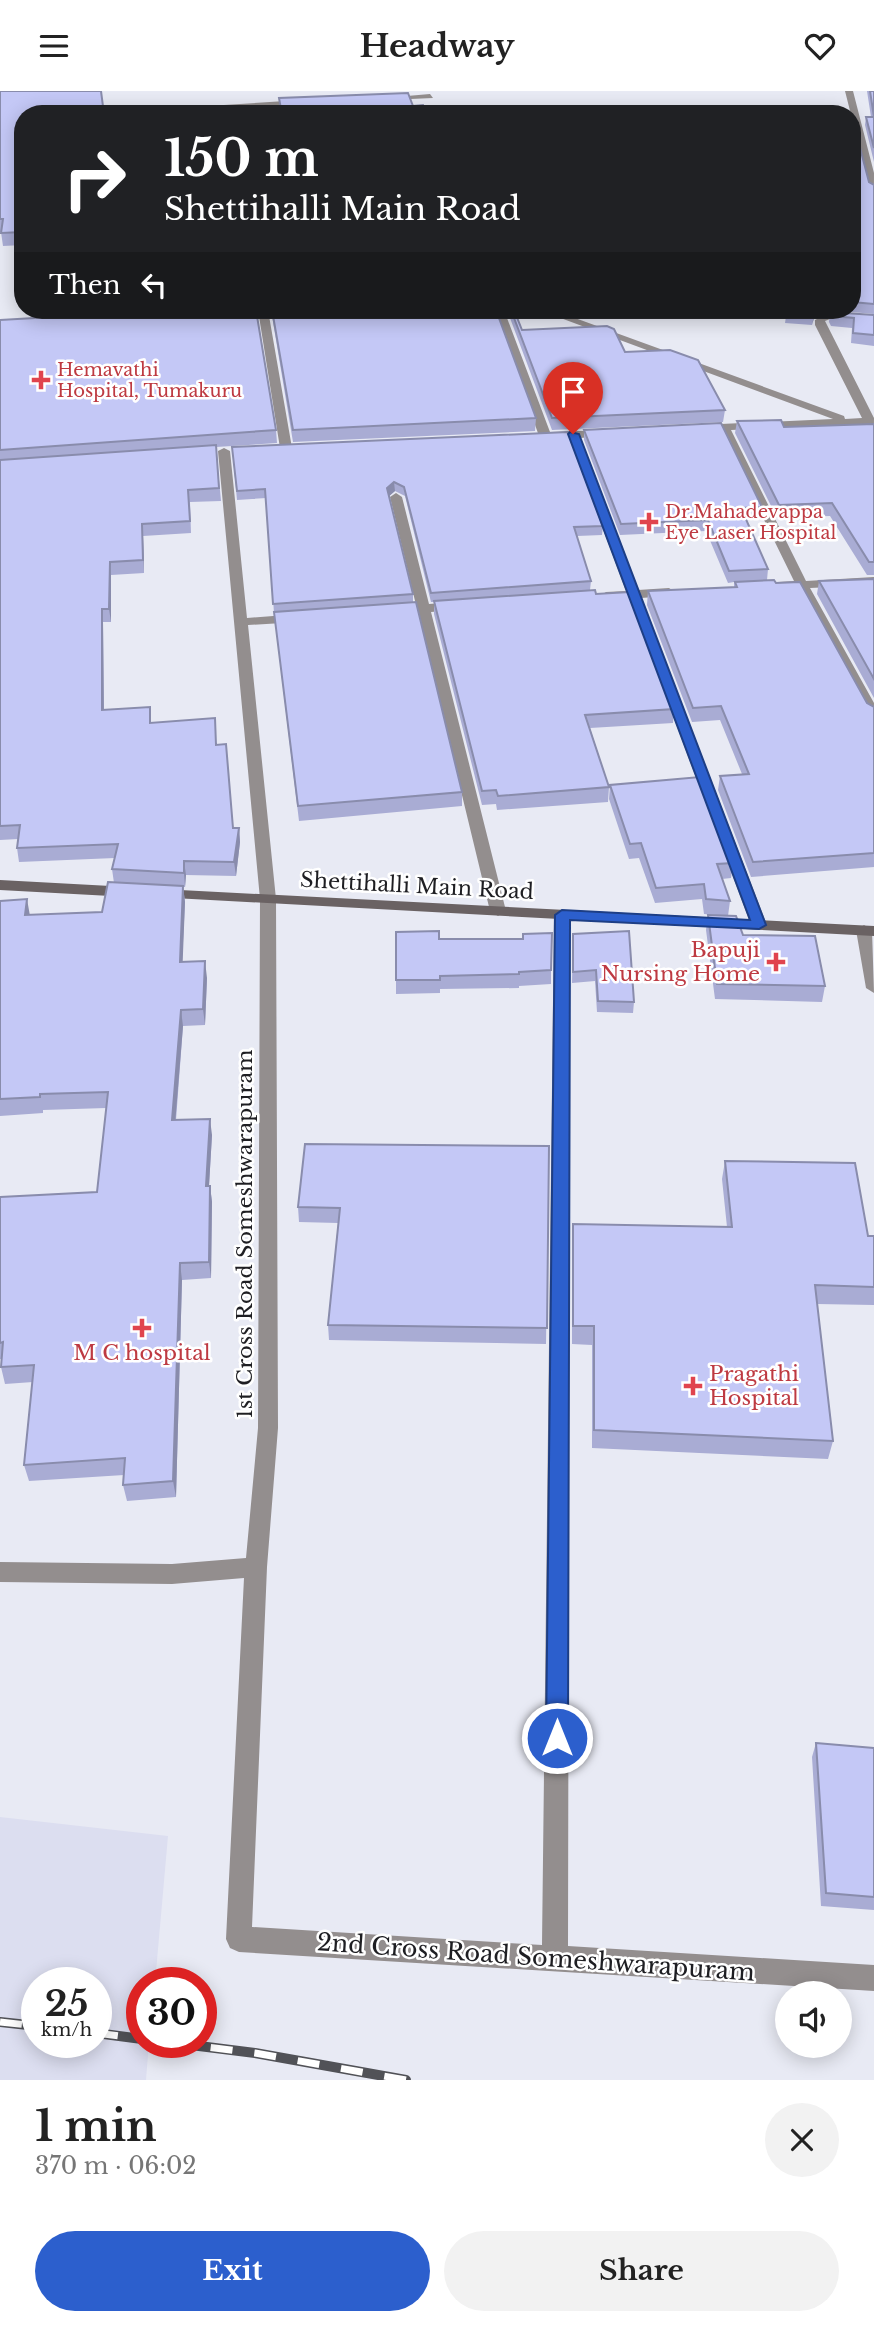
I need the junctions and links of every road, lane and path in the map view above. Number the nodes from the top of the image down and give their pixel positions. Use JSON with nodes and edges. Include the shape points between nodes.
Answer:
{"nodes":[{"id":1,"x":430,"y":97,"type":"edge"},
{"id":2,"x":376,"y":99,"type":"edge"},
{"id":3,"x":309,"y":101,"type":"edge"},
{"id":4,"x":244,"y":105,"type":"edge"},
{"id":5,"x":861,"y":127,"type":"edge"},
{"id":6,"x":870,"y":154,"type":"edge"},
{"id":7,"x":874,"y":190,"type":"edge"},
{"id":8,"x":264,"y":319,"type":"edge"},
{"id":9,"x":502,"y":319,"type":"edge"},
{"id":10,"x":569,"y":319,"type":"edge"},
{"id":11,"x":822,"y":319,"type":"edge"},
{"id":12,"x":871,"y":421,"type":"edge"},
{"id":13,"x":850,"y":422,"type":"junction"},
{"id":14,"x":724,"y":427,"type":"junction"},
{"id":15,"x":690,"y":429,"type":"edge"},
{"id":16,"x":627,"y":432,"type":"edge"},
{"id":17,"x":573,"y":434,"type":"junction"},
{"id":18,"x":533,"y":436,"type":"edge"},
{"id":19,"x":546,"y":436,"type":"junction"},
{"id":20,"x":300,"y":448,"type":"edge"},
{"id":21,"x":224,"y":452,"type":"edge"},
{"id":22,"x":396,"y":497,"type":"edge"},
{"id":23,"x":874,"y":581,"type":"edge"},
{"id":24,"x":802,"y":585,"type":"junction"},
{"id":25,"x":763,"y":587,"type":"edge"},
{"id":26,"x":685,"y":591,"type":"edge"},
{"id":27,"x":634,"y":594,"type":"junction"},
{"id":28,"x":592,"y":597,"type":"edge"},
{"id":29,"x":466,"y":606,"type":"edge"},
{"id":30,"x":424,"y":609,"type":"junction"},
{"id":31,"x":385,"y":612,"type":"edge"},
{"id":32,"x":319,"y":617,"type":"edge"},
{"id":33,"x":240,"y":622,"type":"junction"},
{"id":34,"x":874,"y":715,"type":"edge"},
{"id":35,"x":0,"y":885,"type":"edge"},
{"id":36,"x":268,"y":899,"type":"junction"},
{"id":37,"x":498,"y":911,"type":"junction"},
{"id":38,"x":562,"y":915,"type":"junction"},
{"id":39,"x":759,"y":925,"type":"junction"},
{"id":40,"x":869,"y":930,"type":"edge"},
{"id":41,"x":874,"y":988,"type":"edge"},
{"id":42,"x":256,"y":1567,"type":"junction"},
{"id":43,"x":0,"y":1571,"type":"edge"},
{"id":44,"x":239,"y":1939,"type":"joint"},
{"id":45,"x":555,"y":1958,"type":"junction"},
{"id":46,"x":874,"y":1978,"type":"edge"}],
"edges":[{"from":1,"to":2,"type":"street"},
{"from":3,"to":4,"type":"street"},
{"from":5,"to":6,"type":"street"},
{"from":6,"to":7,"type":"street"},
{"from":8,"to":20,"type":"street","via":[[280,449]]},
{"from":9,"to":19,"type":"street"},
{"from":10,"to":13,"type":"street"},
{"from":11,"to":12,"type":"street","via":[[820,325]]},
{"from":12,"to":13,"type":"street"},
{"from":13,"to":14,"type":"street"},
{"from":14,"to":15,"type":"street"},
{"from":14,"to":24,"type":"street"},
{"from":16,"to":17,"type":"street"},
{"from":17,"to":19,"type":"street"},
{"from":17,"to":27,"type":"street"},
{"from":18,"to":19,"type":"street"},
{"from":21,"to":33,"type":"street","name":"1st Cross Road Someshwarapuram"},
{"from":22,"to":30,"type":"street"},
{"from":23,"to":24,"type":"street"},
{"from":24,"to":25,"type":"street"},
{"from":24,"to":34,"type":"street"},
{"from":26,"to":27,"type":"street"},
{"from":27,"to":28,"type":"street"},
{"from":27,"to":39,"type":"street"},
{"from":29,"to":30,"type":"street"},
{"from":30,"to":31,"type":"street"},
{"from":30,"to":37,"type":"street"},
{"from":32,"to":33,"type":"street"},
{"from":33,"to":36,"type":"street","name":"1st Cross Road Someshwarapuram"},
{"from":35,"to":36,"type":"street","name":"Shettihalli Main Road"},
{"from":36,"to":37,"type":"street","name":"Shettihalli Main Road"},
{"from":36,"to":42,"type":"street","name":"1st Cross Road Someshwarapuram","via":[[268,1428]]},
{"from":37,"to":38,"type":"street","name":"Shettihalli Main Road"},
{"from":38,"to":39,"type":"street","name":"Shettihalli Main Road"},
{"from":38,"to":45,"type":"street"},
{"from":39,"to":40,"type":"street","name":"Shettihalli Main Road"},
{"from":40,"to":41,"type":"street"},
{"from":42,"to":43,"type":"street","via":[[172,1574]]},
{"from":42,"to":44,"type":"street","name":"1st Cross Road Someshwarapuram"},
{"from":44,"to":45,"type":"street","name":"2nd Cross Road Someshwarapuram"},
{"from":45,"to":46,"type":"street","name":"2nd Cross Road Someshwarapuram"}]}
